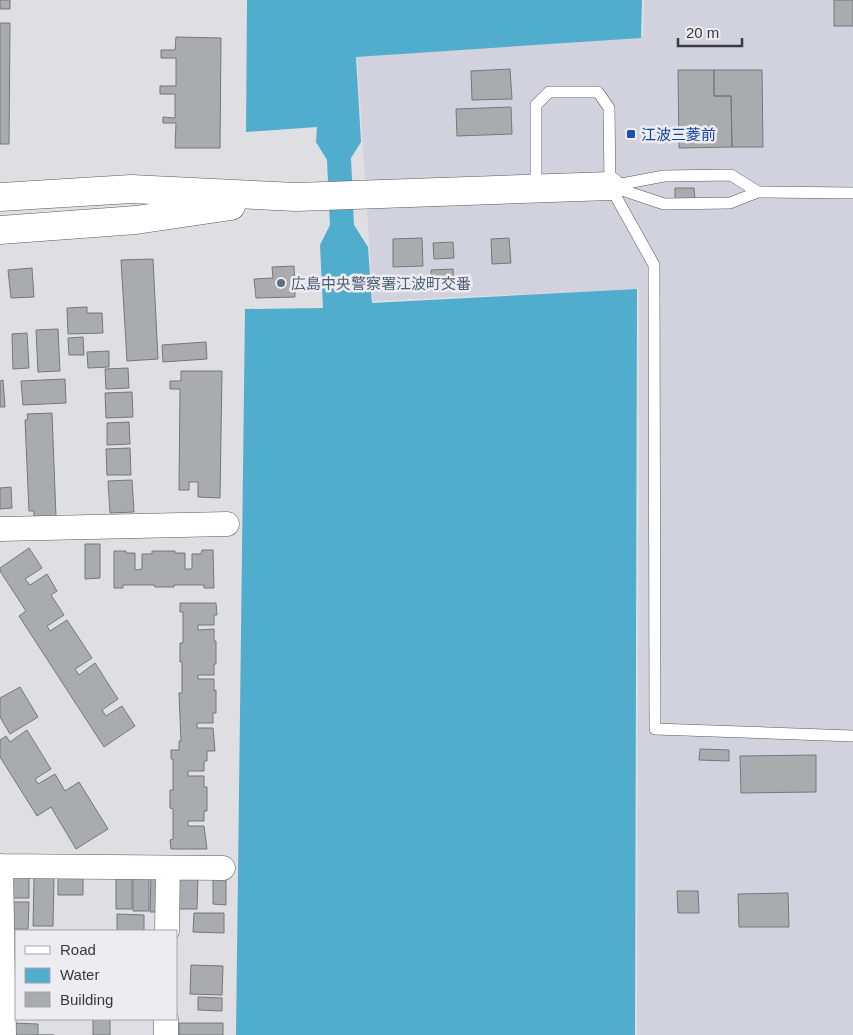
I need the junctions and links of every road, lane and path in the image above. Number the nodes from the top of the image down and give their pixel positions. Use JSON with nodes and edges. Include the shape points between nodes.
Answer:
{"nodes":[{"id":1,"x":610,"y":186,"type":"junction"},
{"id":2,"x":536,"y":188,"type":"junction"},
{"id":3,"x":758,"y":192,"type":"junction"},
{"id":4,"x":853,"y":193,"type":"edge"},
{"id":5,"x":0,"y":196,"type":"edge"},
{"id":6,"x":296,"y":197,"type":"junction"},
{"id":7,"x":0,"y":230,"type":"edge"},
{"id":8,"x":227,"y":524,"type":"dead end"},
{"id":9,"x":0,"y":529,"type":"edge"},
{"id":10,"x":853,"y":736,"type":"edge"},
{"id":11,"x":0,"y":866,"type":"edge"},
{"id":12,"x":168,"y":868,"type":"junction"},
{"id":13,"x":223,"y":868,"type":"dead end"},
{"id":14,"x":167,"y":930,"type":"edge"},
{"id":15,"x":166,"y":1020,"type":"edge"},
{"id":16,"x":4,"y":1035,"type":"edge"},
{"id":17,"x":166,"y":1035,"type":"edge"}],
"edges":[{"from":1,"to":2,"type":"street"},
{"from":1,"to":2,"type":"lane","via":[[609,108],[598,92],[549,92],[536,105]]},
{"from":1,"to":3,"type":"lane","via":[[664,204],[730,203]]},
{"from":1,"to":3,"type":"lane","via":[[664,176],[731,175]]},
{"from":1,"to":10,"type":"lane","via":[[654,265],[654,729]]},
{"from":2,"to":6,"type":"street"},
{"from":3,"to":4,"type":"lane"},
{"from":5,"to":6,"type":"street","via":[[131,189]]},
{"from":6,"to":7,"type":"street","via":[[136,220]]},
{"from":8,"to":9,"type":"street"},
{"from":11,"to":12,"type":"street"},
{"from":11,"to":16,"type":"street"},
{"from":12,"to":13,"type":"street"},
{"from":12,"to":14,"type":"street"},
{"from":15,"to":17,"type":"street"}]}
